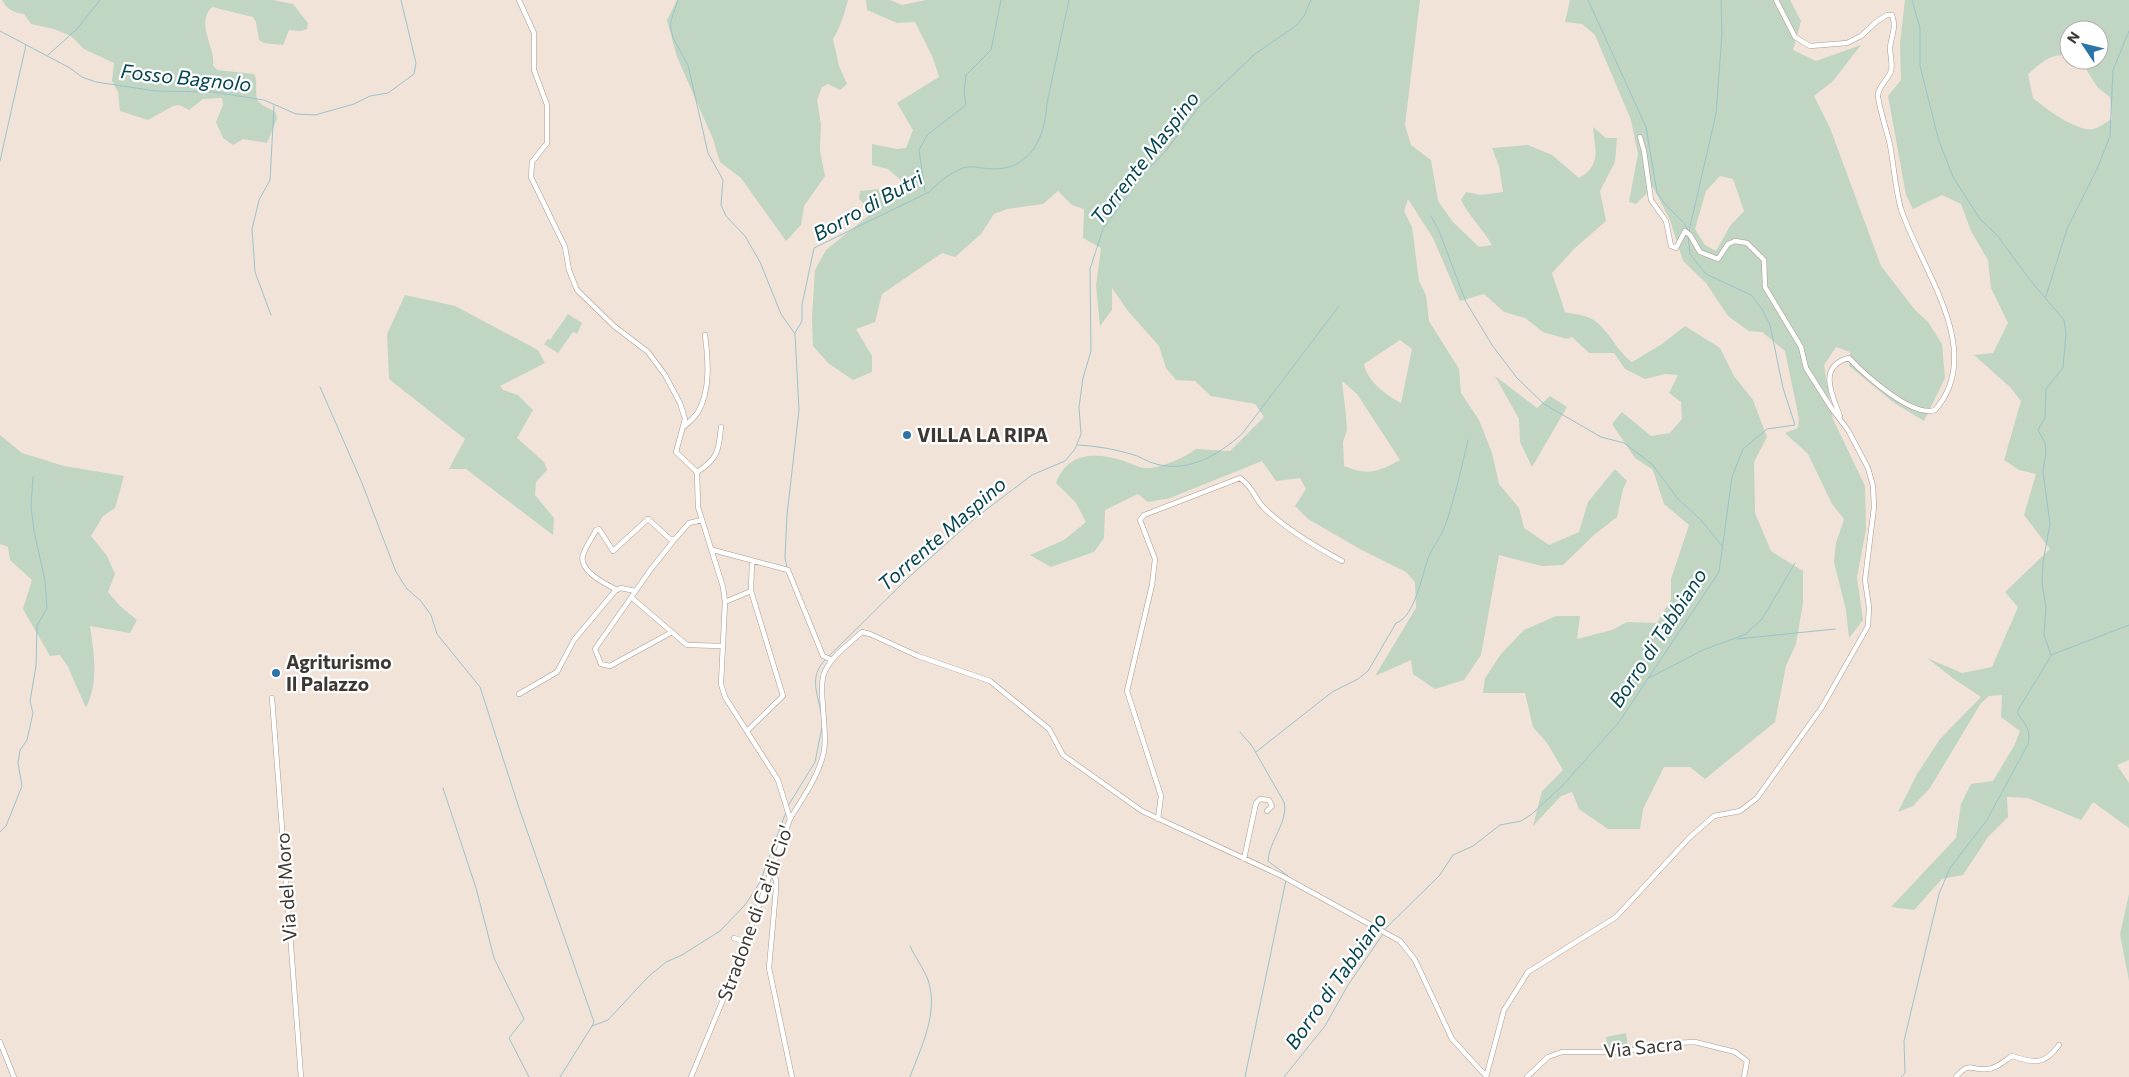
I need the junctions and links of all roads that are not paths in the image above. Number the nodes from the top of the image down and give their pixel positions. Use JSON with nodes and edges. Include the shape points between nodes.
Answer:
{"nodes":[{"id":1,"x":519,"y":0,"type":"edge"},
{"id":2,"x":1776,"y":0,"type":"edge"},
{"id":3,"x":1640,"y":137,"type":"dead end"},
{"id":4,"x":705,"y":335,"type":"dead end"},
{"id":5,"x":1840,"y":417,"type":"junction"},
{"id":6,"x":684,"y":427,"type":"junction"},
{"id":7,"x":721,"y":427,"type":"dead end"},
{"id":8,"x":697,"y":472,"type":"junction"},
{"id":9,"x":702,"y":520,"type":"junction"},
{"id":10,"x":675,"y":539,"type":"junction"},
{"id":11,"x":713,"y":550,"type":"junction"},
{"id":12,"x":752,"y":561,"type":"junction"},
{"id":13,"x":1342,"y":561,"type":"dead end"},
{"id":14,"x":617,"y":590,"type":"junction"},
{"id":15,"x":636,"y":591,"type":"junction"},
{"id":16,"x":751,"y":591,"type":"junction"},
{"id":17,"x":632,"y":598,"type":"junction"},
{"id":18,"x":725,"y":602,"type":"junction"},
{"id":19,"x":672,"y":632,"type":"junction"},
{"id":20,"x":722,"y":646,"type":"junction"},
{"id":21,"x":832,"y":660,"type":"junction"},
{"id":22,"x":519,"y":694,"type":"dead end"},
{"id":23,"x":272,"y":698,"type":"dead end"},
{"id":24,"x":747,"y":731,"type":"junction"},
{"id":25,"x":1267,"y":811,"type":"dead end"},
{"id":26,"x":790,"y":819,"type":"junction"},
{"id":27,"x":1158,"y":819,"type":"junction"},
{"id":28,"x":1244,"y":859,"type":"junction"},
{"id":29,"x":772,"y":872,"type":"junction"},
{"id":30,"x":734,"y":938,"type":"dead end"},
{"id":31,"x":746,"y":942,"type":"junction"},
{"id":32,"x":0,"y":1042,"type":"edge"},
{"id":33,"x":2059,"y":1045,"type":"dead end"},
{"id":34,"x":1486,"y":1076,"type":"edge"},
{"id":35,"x":14,"y":1077,"type":"edge"},
{"id":36,"x":300,"y":1077,"type":"edge"},
{"id":37,"x":691,"y":1077,"type":"edge"},
{"id":38,"x":792,"y":1077,"type":"edge"},
{"id":39,"x":1527,"y":1077,"type":"edge"},
{"id":40,"x":1744,"y":1077,"type":"edge"},
{"id":41,"x":1956,"y":1077,"type":"edge"}],
"edges":[{"from":1,"to":6,"type":"street","via":[[534,33],[534,70],[547,105],[547,143],[532,162],[531,178],[565,247],[577,290],[614,326],[648,352],[660,367],[680,403]]},
{"from":2,"to":5,"type":"street","via":[[1795,37],[1810,46],[1847,43],[1887,15],[1892,15],[1891,70],[1880,86],[1878,96],[1902,210],[1953,333],[1952,376],[1943,400],[1935,410],[1918,409],[1902,401],[1873,382],[1848,358],[1832,368],[1830,379],[1830,392]]},
{"from":3,"to":5,"type":"street","via":[[1652,200],[1666,221],[1671,246],[1676,248],[1685,231],[1700,252],[1718,259],[1728,244],[1735,241],[1756,250],[1764,260],[1765,287],[1801,347],[1806,368]]},
{"from":4,"to":6,"type":"street","via":[[708,361],[705,388],[698,411]]},
{"from":5,"to":34,"type":"street","via":[[1868,468],[1873,486],[1873,529],[1865,580],[1868,626],[1855,652],[1822,707],[1752,804],[1740,811],[1714,816],[1690,837],[1616,917],[1528,972],[1504,1010]]},
{"from":6,"to":8,"type":"street","via":[[676,452]]},
{"from":7,"to":8,"type":"street","via":[[719,449],[710,464]]},
{"from":8,"to":9,"type":"street","name":"Stradone di Ca' di Cio'","via":[[698,507]]},
{"from":9,"to":10,"type":"street","via":[[689,523]]},
{"from":9,"to":11,"type":"street","name":"Stradone di Ca' di Cio'"},
{"from":10,"to":14,"type":"street","via":[[670,539],[648,519],[613,551],[599,529],[596,530],[582,556],[584,565],[599,580]]},
{"from":10,"to":15,"type":"street"},
{"from":11,"to":12,"type":"street"},
{"from":11,"to":18,"type":"street","name":"Stradone di Ca' di Cio'"},
{"from":12,"to":16,"type":"street"},
{"from":12,"to":21,"type":"street","via":[[788,570],[824,656]]},
{"from":13,"to":27,"type":"street","via":[[1263,507],[1250,485],[1240,478],[1144,515],[1140,520],[1155,559],[1127,691],[1161,796]]},
{"from":14,"to":15,"type":"street"},
{"from":14,"to":22,"type":"street","via":[[574,640],[557,672]]},
{"from":15,"to":17,"type":"street"},
{"from":16,"to":18,"type":"street"},
{"from":16,"to":24,"type":"street","via":[[783,696]]},
{"from":17,"to":19,"type":"street"},
{"from":17,"to":19,"type":"street","via":[[596,649],[601,664],[610,666]]},
{"from":18,"to":20,"type":"street","name":"Stradone di Ca' di Cio'"},
{"from":19,"to":20,"type":"street","via":[[687,645]]},
{"from":20,"to":24,"type":"street","name":"Stradone di Ca' di Cio'","via":[[721,684],[725,697]]},
{"from":21,"to":26,"type":"street","via":[[824,672],[826,730],[822,757],[818,771]]},
{"from":21,"to":27,"type":"street","via":[[862,632],[990,681],[1049,729],[1063,755],[1109,790]]},
{"from":23,"to":36,"type":"street","name":"Via del Moro"},
{"from":24,"to":26,"type":"street","name":"Stradone di Ca' di Cio'","via":[[778,780]]},
{"from":25,"to":28,"type":"street","via":[[1272,806],[1269,800],[1260,799],[1256,803]]},
{"from":26,"to":29,"type":"street","name":"Stradone di Ca' di Cio'"},
{"from":27,"to":28,"type":"street"},
{"from":28,"to":34,"type":"street","via":[[1282,876],[1400,941],[1415,960],[1452,1039]]},
{"from":29,"to":31,"type":"street","name":"Stradone di Ca' di Cio'"},
{"from":29,"to":38,"type":"street","via":[[776,889],[769,968]]},
{"from":30,"to":31,"type":"street"},
{"from":31,"to":37,"type":"street","name":"Stradone di Ca' di Cio'"},
{"from":32,"to":35,"type":"street"},
{"from":33,"to":41,"type":"street","via":[[2043,1061],[2031,1062],[2012,1056],[1994,1068],[1964,1067]]},
{"from":39,"to":40,"type":"street","name":"Via Sacra","via":[[1548,1057],[1562,1052],[1621,1052],[1695,1042],[1741,1055],[1747,1061]]}]}
